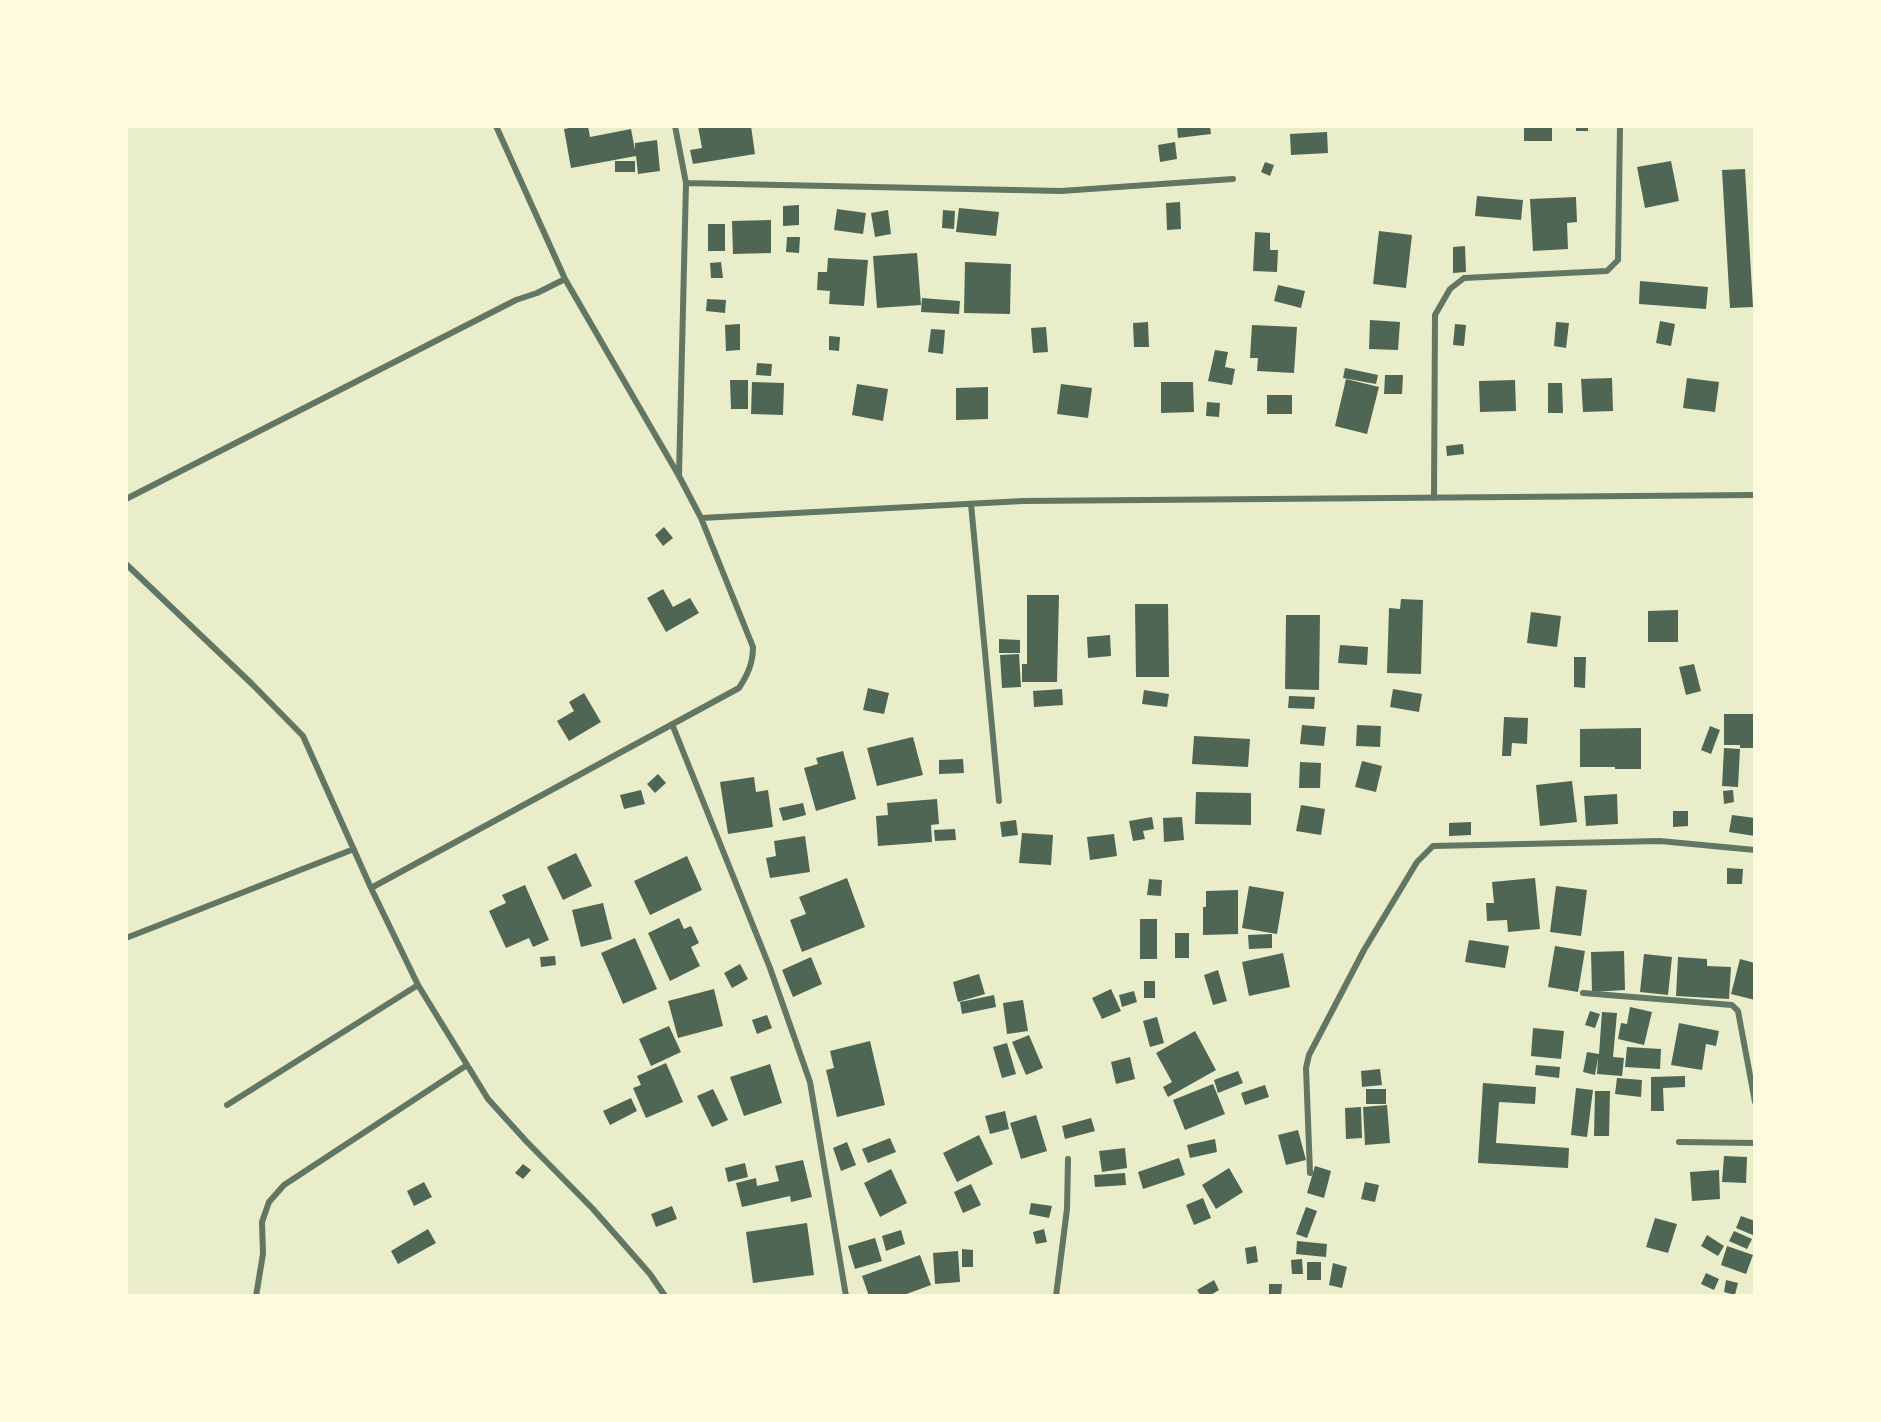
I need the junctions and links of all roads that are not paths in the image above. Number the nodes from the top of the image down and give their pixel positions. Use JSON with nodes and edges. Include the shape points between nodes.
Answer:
{"nodes":[{"id":1,"x":496,"y":126,"type":"edge"},
{"id":2,"x":675,"y":126,"type":"edge"},
{"id":3,"x":1620,"y":126,"type":"edge"},
{"id":4,"x":1233,"y":179,"type":"dead end"},
{"id":5,"x":686,"y":183,"type":"junction"},
{"id":6,"x":565,"y":279,"type":"junction"},
{"id":7,"x":679,"y":476,"type":"junction"},
{"id":8,"x":1755,"y":495,"type":"edge"},
{"id":9,"x":1434,"y":498,"type":"junction"},
{"id":10,"x":126,"y":499,"type":"edge"},
{"id":11,"x":971,"y":504,"type":"junction"},
{"id":12,"x":701,"y":518,"type":"junction"},
{"id":13,"x":126,"y":564,"type":"edge"},
{"id":14,"x":672,"y":724,"type":"junction"},
{"id":15,"x":999,"y":801,"type":"dead end"},
{"id":16,"x":354,"y":849,"type":"junction"},
{"id":17,"x":1755,"y":850,"type":"edge"},
{"id":18,"x":371,"y":888,"type":"junction"},
{"id":19,"x":126,"y":938,"type":"edge"},
{"id":20,"x":418,"y":985,"type":"junction"},
{"id":21,"x":1583,"y":993,"type":"dead end"},
{"id":22,"x":467,"y":1065,"type":"junction"},
{"id":23,"x":1755,"y":1102,"type":"edge"},
{"id":24,"x":227,"y":1105,"type":"dead end"},
{"id":25,"x":1679,"y":1143,"type":"dead end"},
{"id":26,"x":1755,"y":1143,"type":"edge"},
{"id":27,"x":1068,"y":1159,"type":"dead end"},
{"id":28,"x":1310,"y":1173,"type":"dead end"},
{"id":29,"x":256,"y":1296,"type":"edge"},
{"id":30,"x":664,"y":1296,"type":"edge"},
{"id":31,"x":846,"y":1296,"type":"edge"},
{"id":32,"x":1056,"y":1296,"type":"edge"}],
"edges":[{"from":1,"to":6,"type":"street"},
{"from":2,"to":5,"type":"street"},
{"from":3,"to":9,"type":"street","via":[[1618,260],[1607,271],[1464,278],[1450,289],[1435,315]]},
{"from":4,"to":5,"type":"street","via":[[1061,190]]},
{"from":5,"to":7,"type":"street"},
{"from":6,"to":7,"type":"street"},
{"from":6,"to":10,"type":"street","via":[[516,300]]},
{"from":7,"to":12,"type":"street"},
{"from":8,"to":9,"type":"street"},
{"from":9,"to":11,"type":"street"},
{"from":11,"to":12,"type":"street"},
{"from":11,"to":15,"type":"street"},
{"from":12,"to":14,"type":"street","via":[[750,635],[753,659],[740,688]]},
{"from":13,"to":16,"type":"street","via":[[303,736]]},
{"from":14,"to":18,"type":"street"},
{"from":14,"to":31,"type":"street","via":[[770,968],[810,1082]]},
{"from":16,"to":18,"type":"street"},
{"from":16,"to":19,"type":"street"},
{"from":17,"to":28,"type":"street","via":[[1660,841],[1433,846],[1418,862],[1364,950],[1309,1055],[1306,1068]]},
{"from":18,"to":20,"type":"street"},
{"from":20,"to":22,"type":"street"},
{"from":20,"to":24,"type":"street"},
{"from":21,"to":23,"type":"street","via":[[1732,1005],[1738,1011]]},
{"from":22,"to":29,"type":"street","via":[[284,1185],[269,1202],[262,1222],[263,1254]]},
{"from":22,"to":30,"type":"street","via":[[488,1099],[593,1209],[650,1274]]},
{"from":25,"to":26,"type":"street"},
{"from":27,"to":32,"type":"street","via":[[1067,1209]]}]}
